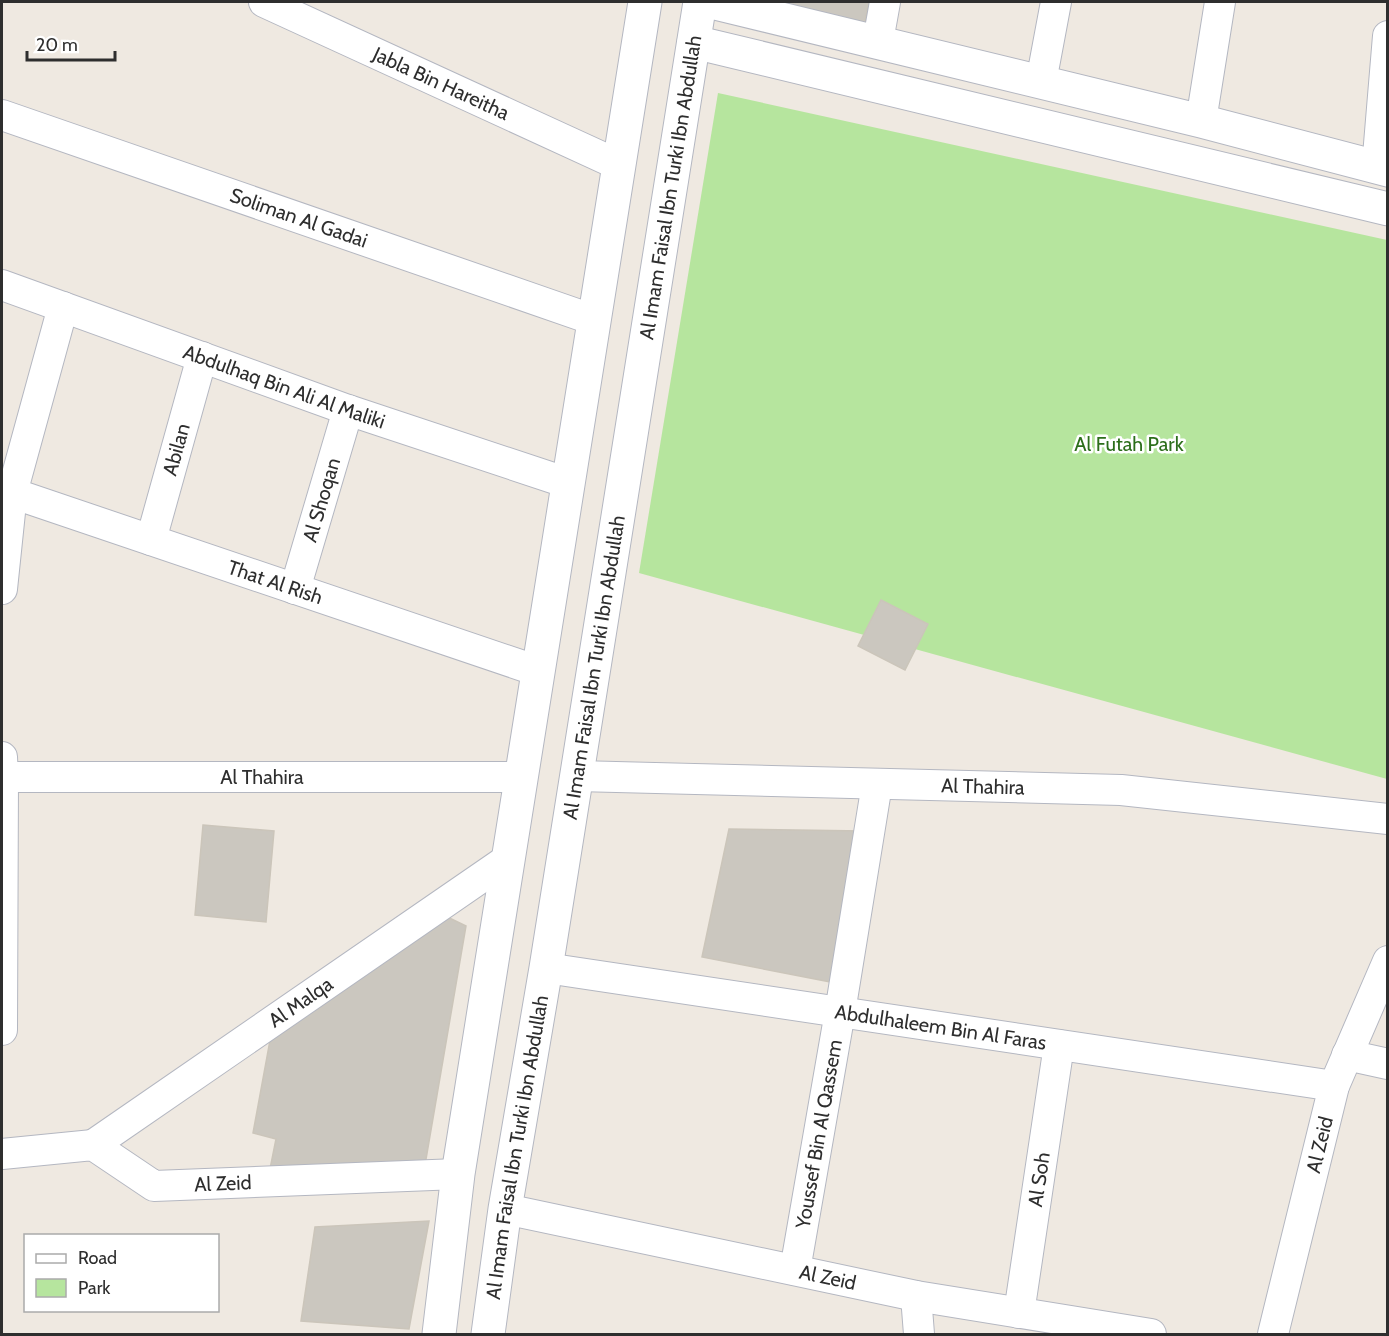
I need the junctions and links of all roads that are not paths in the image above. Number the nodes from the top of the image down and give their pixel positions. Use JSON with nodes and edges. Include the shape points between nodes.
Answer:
{"nodes":[{"id":1,"x":264,"y":2,"type":"edge"},
{"id":2,"x":645,"y":2,"type":"edge"},
{"id":3,"x":700,"y":2,"type":"edge"},
{"id":4,"x":711,"y":2,"type":"edge"},
{"id":5,"x":885,"y":2,"type":"edge"},
{"id":6,"x":1056,"y":2,"type":"edge"},
{"id":7,"x":1221,"y":2,"type":"edge"},
{"id":8,"x":1388,"y":36,"type":"edge"},
{"id":9,"x":878,"y":41,"type":"junction"},
{"id":10,"x":694,"y":42,"type":"junction"},
{"id":11,"x":1041,"y":82,"type":"junction"},
{"id":12,"x":2,"y":115,"type":"edge"},
{"id":13,"x":1201,"y":121,"type":"junction"},
{"id":14,"x":1265,"y":138,"type":"junction"},
{"id":15,"x":1337,"y":157,"type":"junction"},
{"id":16,"x":619,"y":165,"type":"junction"},
{"id":17,"x":1382,"y":169,"type":"edge"},
{"id":18,"x":1245,"y":175,"type":"junction"},
{"id":19,"x":1324,"y":194,"type":"junction"},
{"id":20,"x":1388,"y":209,"type":"edge"},
{"id":21,"x":2,"y":285,"type":"edge"},
{"id":22,"x":63,"y":307,"type":"junction"},
{"id":23,"x":594,"y":320,"type":"junction"},
{"id":24,"x":202,"y":357,"type":"junction"},
{"id":25,"x":348,"y":410,"type":"junction"},
{"id":26,"x":568,"y":483,"type":"junction"},
{"id":27,"x":12,"y":493,"type":"junction"},
{"id":28,"x":151,"y":540,"type":"junction"},
{"id":29,"x":2,"y":589,"type":"edge"},
{"id":30,"x":295,"y":589,"type":"junction"},
{"id":31,"x":538,"y":671,"type":"junction"},
{"id":32,"x":2,"y":770,"type":"edge"},
{"id":33,"x":577,"y":776,"type":"junction"},
{"id":34,"x":521,"y":777,"type":"junction"},
{"id":35,"x":877,"y":784,"type":"junction"},
{"id":36,"x":1388,"y":819,"type":"edge"},
{"id":37,"x":508,"y":859,"type":"junction"},
{"id":38,"x":1388,"y":961,"type":"edge"},
{"id":39,"x":546,"y":968,"type":"junction"},
{"id":40,"x":840,"y":1012,"type":"junction"},
{"id":41,"x":2,"y":1030,"type":"edge"},
{"id":42,"x":1059,"y":1045,"type":"junction"},
{"id":43,"x":1347,"y":1055,"type":"junction"},
{"id":44,"x":1388,"y":1064,"type":"edge"},
{"id":45,"x":1334,"y":1086,"type":"junction"},
{"id":46,"x":93,"y":1145,"type":"junction"},
{"id":47,"x":2,"y":1154,"type":"edge"},
{"id":48,"x":458,"y":1174,"type":"junction"},
{"id":49,"x":505,"y":1209,"type":"junction"},
{"id":50,"x":795,"y":1269,"type":"junction"},
{"id":51,"x":915,"y":1296,"type":"junction"},
{"id":52,"x":1019,"y":1313,"type":"junction"},
{"id":53,"x":440,"y":1335,"type":"edge"},
{"id":54,"x":488,"y":1335,"type":"edge"},
{"id":55,"x":919,"y":1335,"type":"edge"},
{"id":56,"x":1151,"y":1335,"type":"edge"},
{"id":57,"x":1273,"y":1335,"type":"edge"}],
"edges":[{"from":1,"to":16,"type":"street","name":"Jabla Bin Hareitha"},
{"from":2,"to":16,"type":"main road"},
{"from":3,"to":10,"type":"main road","name":"Al Imam Faisal Ibn Turki Ibn Abdullah"},
{"from":4,"to":9,"type":"main road"},
{"from":5,"to":9,"type":"street"},
{"from":6,"to":11,"type":"street"},
{"from":7,"to":13,"type":"street"},
{"from":8,"to":17,"type":"street"},
{"from":9,"to":11,"type":"main road"},
{"from":10,"to":18,"type":"main road"},
{"from":10,"to":33,"type":"main road","name":"Al Imam Faisal Ibn Turki Ibn Abdullah"},
{"from":11,"to":13,"type":"main road"},
{"from":12,"to":23,"type":"street","name":"Soliman Al Gadai"},
{"from":13,"to":14,"type":"main road"},
{"from":14,"to":15,"type":"main road"},
{"from":14,"to":18,"type":"main road","via":[[1275,159],[1265,172]]},
{"from":15,"to":17,"type":"main road"},
{"from":15,"to":19,"type":"main road","via":[[1320,158],[1308,167],[1311,188]]},
{"from":16,"to":23,"type":"main road"},
{"from":18,"to":19,"type":"main road"},
{"from":19,"to":20,"type":"main road"},
{"from":21,"to":22,"type":"street","name":"Abdulhaq Bin Ali Al Maliki"},
{"from":22,"to":24,"type":"street","name":"Abdulhaq Bin Ali Al Maliki"},
{"from":22,"to":27,"type":"street"},
{"from":23,"to":26,"type":"main road"},
{"from":24,"to":25,"type":"street","name":"Abdulhaq Bin Ali Al Maliki"},
{"from":24,"to":28,"type":"street","name":"Abilan"},
{"from":25,"to":26,"type":"street","name":"Abdulhaq Bin Ali Al Maliki"},
{"from":25,"to":30,"type":"street","name":"Al Shoqan"},
{"from":26,"to":31,"type":"main road"},
{"from":27,"to":28,"type":"street","name":"That Al Rish"},
{"from":27,"to":29,"type":"street"},
{"from":28,"to":30,"type":"street","name":"That Al Rish"},
{"from":30,"to":31,"type":"street","name":"That Al Rish"},
{"from":31,"to":34,"type":"main road"},
{"from":32,"to":34,"type":"street","name":"Al Thahira"},
{"from":32,"to":41,"type":"street"},
{"from":33,"to":35,"type":"street","name":"Al Thahira"},
{"from":33,"to":39,"type":"main road","name":"Al Imam Faisal Ibn Turki Ibn Abdullah"},
{"from":34,"to":37,"type":"main road"},
{"from":35,"to":36,"type":"street","name":"Al Thahira","via":[[1121,790]]},
{"from":35,"to":40,"type":"street","name":"Youssef Bin Al Qassem"},
{"from":37,"to":46,"type":"street","name":"Al Malqa"},
{"from":37,"to":48,"type":"main road"},
{"from":38,"to":43,"type":"street","name":"Al Zeid"},
{"from":39,"to":40,"type":"street","name":"Abdulhaleem Bin Al Faras"},
{"from":39,"to":49,"type":"main road","name":"Al Imam Faisal Ibn Turki Ibn Abdullah"},
{"from":40,"to":42,"type":"street","name":"Abdulhaleem Bin Al Faras"},
{"from":40,"to":50,"type":"street","name":"Youssef Bin Al Qassem"},
{"from":42,"to":45,"type":"street","name":"Abdulhaleem Bin Al Faras"},
{"from":42,"to":52,"type":"street","name":"Al Soh"},
{"from":43,"to":44,"type":"street"},
{"from":43,"to":45,"type":"street","name":"Al Zeid"},
{"from":45,"to":57,"type":"street","name":"Al Zeid"},
{"from":46,"to":47,"type":"street"},
{"from":46,"to":48,"type":"street","name":"Al Zeid","via":[[154,1186]]},
{"from":48,"to":53,"type":"main road"},
{"from":49,"to":50,"type":"street","name":"Al Zeid"},
{"from":49,"to":54,"type":"main road","name":"Al Imam Faisal Ibn Turki Ibn Abdullah"},
{"from":50,"to":51,"type":"street","name":"Al Zeid"},
{"from":51,"to":52,"type":"street","name":"Al Zeid"},
{"from":51,"to":55,"type":"street"},
{"from":52,"to":56,"type":"street","name":"Al Zeid"}]}
